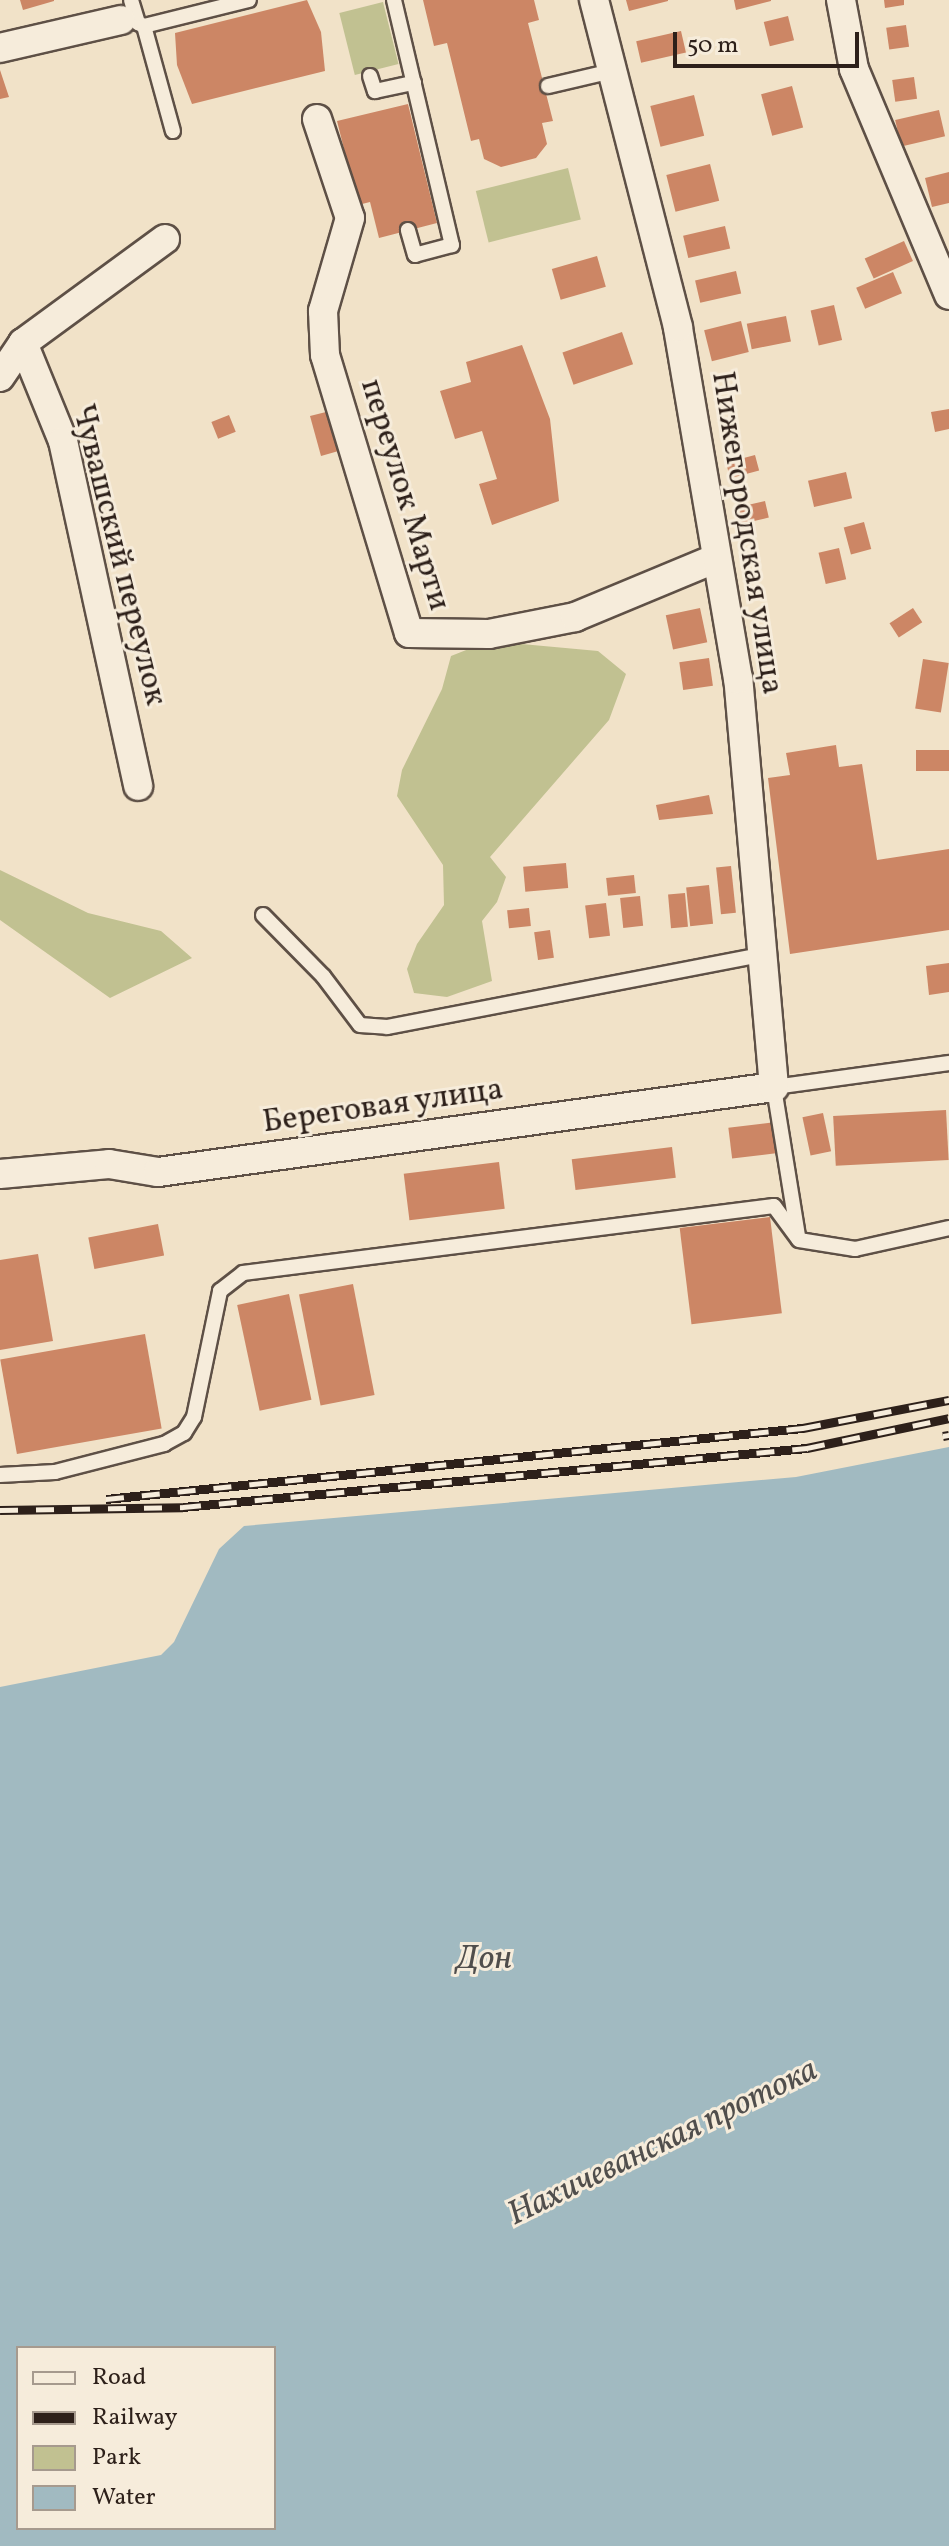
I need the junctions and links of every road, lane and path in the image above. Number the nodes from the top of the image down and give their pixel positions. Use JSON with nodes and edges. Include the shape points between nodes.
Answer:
{"nodes":[{"id":1,"x":249,"y":0,"type":"edge"},
{"id":2,"x":394,"y":0,"type":"edge"},
{"id":3,"x":594,"y":0,"type":"edge"},
{"id":4,"x":841,"y":0,"type":"edge"},
{"id":5,"x":133,"y":16,"type":"edge"},
{"id":6,"x":0,"y":48,"type":"edge"},
{"id":7,"x":612,"y":71,"type":"junction"},
{"id":8,"x":370,"y":76,"type":"dead end"},
{"id":9,"x":414,"y":83,"type":"junction"},
{"id":10,"x":548,"y":86,"type":"dead end"},
{"id":11,"x":317,"y":119,"type":"dead end"},
{"id":12,"x":173,"y":131,"type":"dead end"},
{"id":13,"x":408,"y":230,"type":"dead end"},
{"id":14,"x":165,"y":239,"type":"dead end"},
{"id":15,"x":949,"y":295,"type":"edge"},
{"id":16,"x":23,"y":343,"type":"junction"},
{"id":17,"x":0,"y":377,"type":"edge"},
{"id":18,"x":714,"y":559,"type":"junction"},
{"id":19,"x":138,"y":786,"type":"dead end"},
{"id":20,"x":263,"y":915,"type":"dead end"},
{"id":21,"x":762,"y":955,"type":"junction"},
{"id":22,"x":949,"y":1063,"type":"edge"},
{"id":23,"x":774,"y":1087,"type":"junction"},
{"id":24,"x":0,"y":1174,"type":"edge"},
{"id":25,"x":949,"y":1228,"type":"edge"},
{"id":26,"x":799,"y":1240,"type":"junction"},
{"id":27,"x":0,"y":1475,"type":"edge"}],
"edges":[{"from":1,"to":5,"type":"lane"},
{"from":2,"to":9,"type":"lane"},
{"from":3,"to":7,"type":"street","name":"Нижегородская улица"},
{"from":4,"to":15,"type":"street","via":[[854,69]]},
{"from":5,"to":6,"type":"street"},
{"from":5,"to":12,"type":"lane"},
{"from":7,"to":10,"type":"lane"},
{"from":7,"to":18,"type":"street","name":"Нижегородская улица","via":[[678,327]]},
{"from":8,"to":9,"type":"lane","via":[[375,91]]},
{"from":9,"to":13,"type":"lane","via":[[452,245],[415,255]]},
{"from":11,"to":18,"type":"street","name":"переулок Марти","via":[[350,218],[323,311],[325,355],[409,633],[489,634],[575,617]]},
{"from":14,"to":16,"type":"street"},
{"from":16,"to":17,"type":"street"},
{"from":16,"to":19,"type":"street","name":"Чувашский переулок","via":[[63,441]]},
{"from":18,"to":21,"type":"street","name":"Нижегородская улица","via":[[738,679]]},
{"from":20,"to":21,"type":"lane","via":[[323,976],[360,1025]]},
{"from":21,"to":23,"type":"street","name":"Нижегородская улица"},
{"from":22,"to":23,"type":"lane"},
{"from":23,"to":24,"type":"street","name":"Береговая улица","via":[[158,1172],[109,1164]]},
{"from":23,"to":26,"type":"lane"},
{"from":25,"to":26,"type":"lane","via":[[855,1249]]},
{"from":26,"to":27,"type":"lane","via":[[774,1206],[243,1273],[220,1291],[194,1417],[184,1433],[164,1444],[55,1472]]}]}
